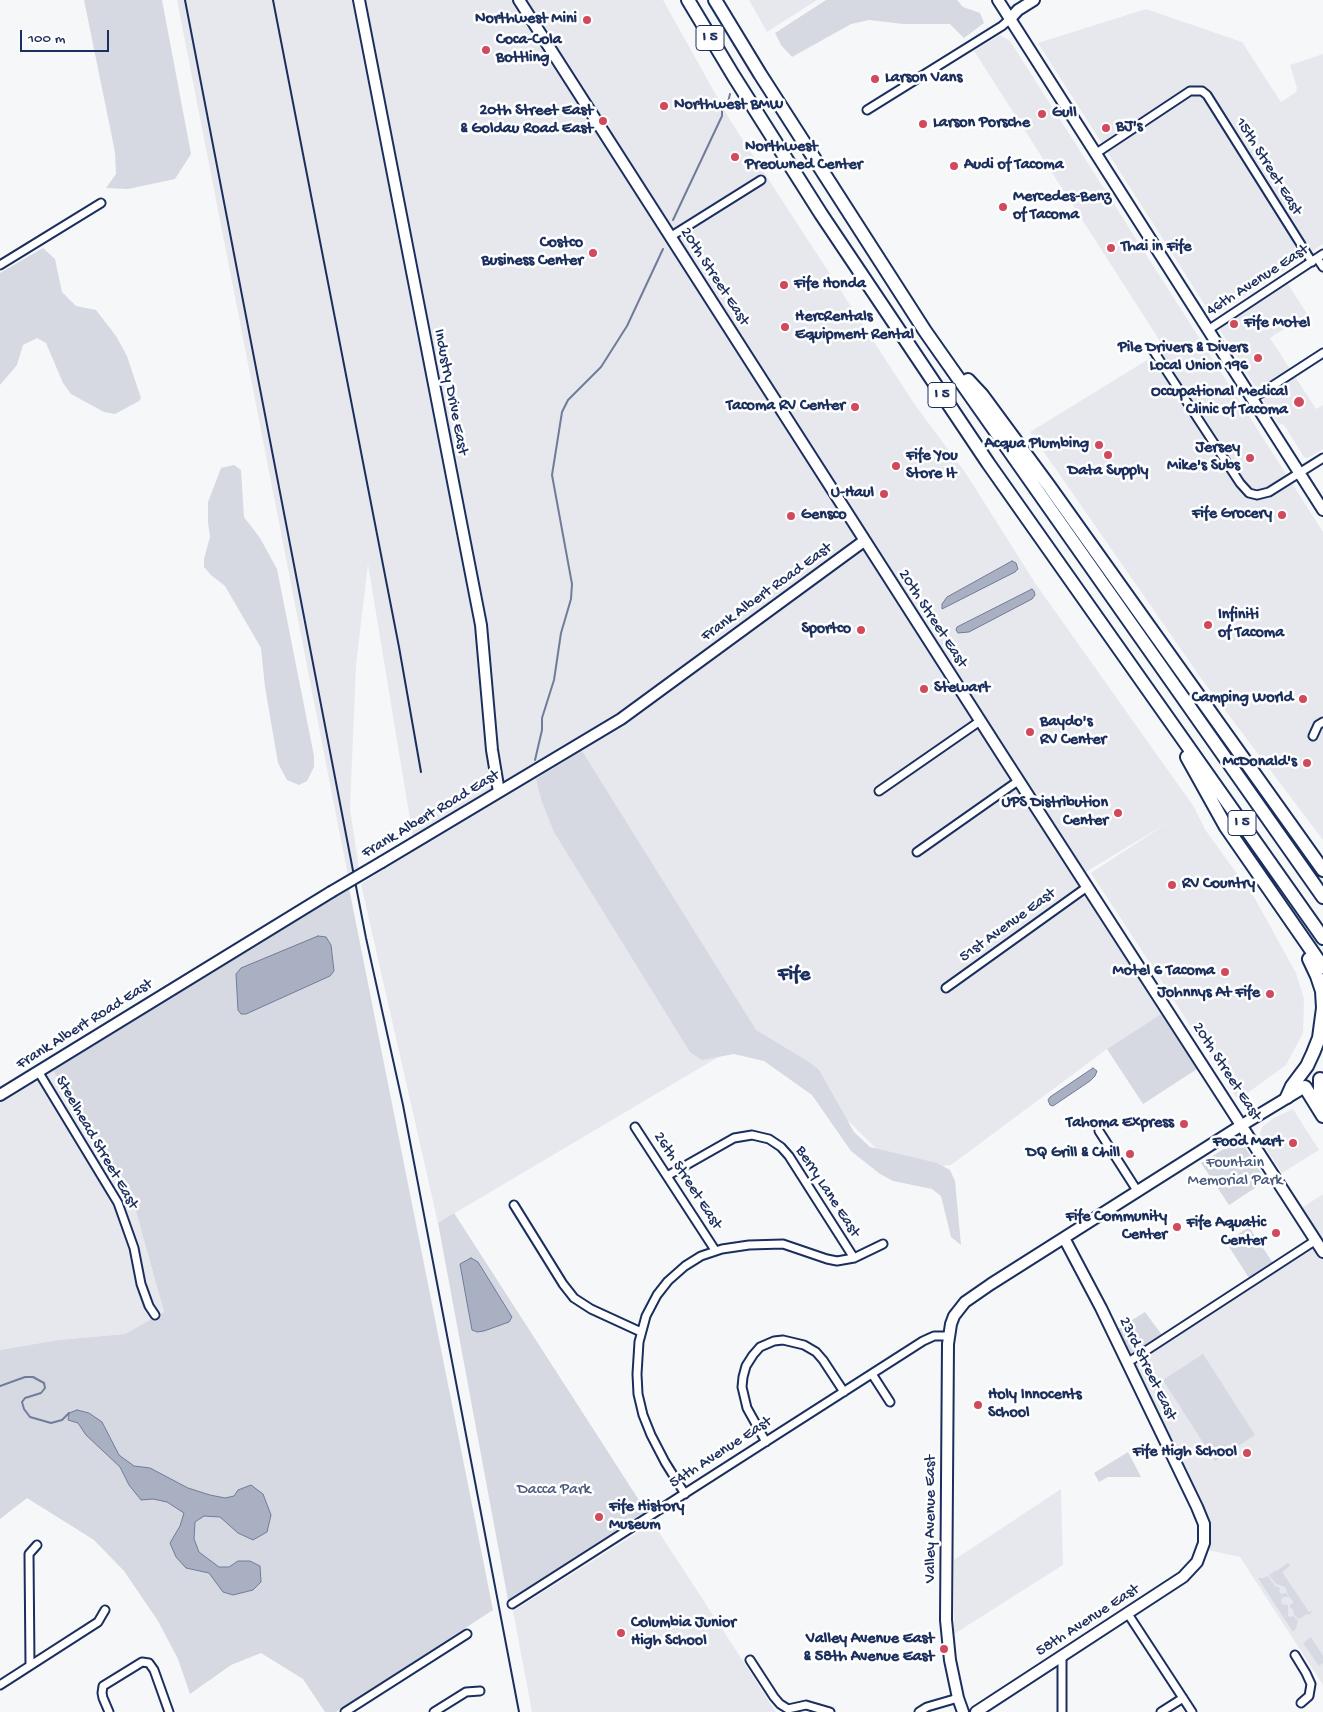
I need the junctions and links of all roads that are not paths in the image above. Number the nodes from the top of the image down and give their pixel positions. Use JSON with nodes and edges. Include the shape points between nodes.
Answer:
{"nodes":[{"id":1,"x":359,"y":0,"type":"edge"},
{"id":2,"x":519,"y":0,"type":"edge"},
{"id":3,"x":688,"y":0,"type":"edge"},
{"id":4,"x":716,"y":0,"type":"edge"},
{"id":5,"x":998,"y":0,"type":"edge"},
{"id":6,"x":1034,"y":0,"type":"edge"},
{"id":7,"x":1010,"y":19,"type":"junction"},
{"id":8,"x":867,"y":110,"type":"dead end"},
{"id":9,"x":1095,"y":154,"type":"junction"},
{"id":10,"x":761,"y":180,"type":"dead end"},
{"id":11,"x":101,"y":203,"type":"dead end"},
{"id":12,"x":670,"y":237,"type":"junction"},
{"id":13,"x":1317,"y":258,"type":"edge"},
{"id":14,"x":0,"y":265,"type":"edge"},
{"id":15,"x":1323,"y":267,"type":"edge"},
{"id":16,"x":1208,"y":330,"type":"junction"},
{"id":17,"x":926,"y":331,"type":"junction"},
{"id":18,"x":1151,"y":347,"type":"dead end"},
{"id":19,"x":1323,"y":353,"type":"edge"},
{"id":20,"x":1252,"y":399,"type":"junction"},
{"id":21,"x":1323,"y":458,"type":"edge"},
{"id":22,"x":1300,"y":473,"type":"junction"},
{"id":23,"x":1323,"y":510,"type":"edge"},
{"id":24,"x":864,"y":541,"type":"junction"},
{"id":25,"x":1159,"y":639,"type":"junction"},
{"id":26,"x":1161,"y":708,"type":"junction"},
{"id":27,"x":980,"y":721,"type":"junction"},
{"id":28,"x":1323,"y":722,"type":"edge"},
{"id":29,"x":1313,"y":736,"type":"dead end"},
{"id":30,"x":1018,"y":781,"type":"junction"},
{"id":31,"x":880,"y":791,"type":"dead end"},
{"id":32,"x":499,"y":792,"type":"junction"},
{"id":33,"x":916,"y":852,"type":"dead end"},
{"id":34,"x":1323,"y":858,"type":"edge"},
{"id":35,"x":1323,"y":870,"type":"edge"},
{"id":36,"x":1087,"y":887,"type":"junction"},
{"id":37,"x":1323,"y":897,"type":"edge"},
{"id":38,"x":1287,"y":914,"type":"junction"},
{"id":39,"x":1323,"y":938,"type":"edge"},
{"id":40,"x":1323,"y":968,"type":"edge"},
{"id":41,"x":946,"y":988,"type":"dead end"},
{"id":42,"x":1323,"y":1008,"type":"edge"},
{"id":43,"x":38,"y":1071,"type":"junction"},
{"id":44,"x":1320,"y":1079,"type":"dead end"},
{"id":45,"x":1305,"y":1087,"type":"joint"},
{"id":46,"x":0,"y":1095,"type":"edge"},
{"id":47,"x":1287,"y":1098,"type":"junction"},
{"id":48,"x":1323,"y":1099,"type":"edge"},
{"id":49,"x":1323,"y":1116,"type":"edge"},
{"id":50,"x":1242,"y":1124,"type":"junction"},
{"id":51,"x":635,"y":1127,"type":"dead end"},
{"id":52,"x":1099,"y":1131,"type":"dead end"},
{"id":53,"x":667,"y":1176,"type":"junction"},
{"id":54,"x":1138,"y":1192,"type":"junction"},
{"id":55,"x":514,"y":1205,"type":"dead end"},
{"id":56,"x":1064,"y":1238,"type":"junction"},
{"id":57,"x":1316,"y":1240,"type":"junction"},
{"id":58,"x":883,"y":1244,"type":"dead end"},
{"id":59,"x":715,"y":1250,"type":"junction"},
{"id":60,"x":1323,"y":1252,"type":"edge"},
{"id":61,"x":854,"y":1258,"type":"junction"},
{"id":62,"x":155,"y":1315,"type":"dead end"},
{"id":63,"x":641,"y":1332,"type":"junction"},
{"id":64,"x":949,"y":1336,"type":"junction"},
{"id":65,"x":1127,"y":1363,"type":"junction"},
{"id":66,"x":872,"y":1374,"type":"junction"},
{"id":67,"x":844,"y":1392,"type":"junction"},
{"id":68,"x":890,"y":1402,"type":"dead end"},
{"id":69,"x":766,"y":1442,"type":"junction"},
{"id":70,"x":685,"y":1494,"type":"junction"},
{"id":71,"x":1204,"y":1544,"type":"joint"},
{"id":72,"x":37,"y":1545,"type":"dead end"},
{"id":73,"x":512,"y":1604,"type":"dead end"},
{"id":74,"x":105,"y":1610,"type":"dead end"},
{"id":75,"x":1128,"y":1614,"type":"junction"},
{"id":76,"x":467,"y":1634,"type":"dead end"},
{"id":77,"x":1294,"y":1655,"type":"dead end"},
{"id":78,"x":1062,"y":1656,"type":"junction"},
{"id":79,"x":750,"y":1660,"type":"dead end"},
{"id":80,"x":30,"y":1665,"type":"junction"},
{"id":81,"x":0,"y":1685,"type":"edge"},
{"id":82,"x":480,"y":1691,"type":"dead end"},
{"id":83,"x":958,"y":1698,"type":"junction"},
{"id":84,"x":1183,"y":1698,"type":"junction"},
{"id":85,"x":1301,"y":1703,"type":"dead end"},
{"id":86,"x":110,"y":1712,"type":"edge"},
{"id":87,"x":169,"y":1712,"type":"edge"},
{"id":88,"x":345,"y":1712,"type":"edge"},
{"id":89,"x":434,"y":1712,"type":"edge"},
{"id":90,"x":830,"y":1712,"type":"edge"},
{"id":91,"x":919,"y":1712,"type":"edge"},
{"id":92,"x":964,"y":1712,"type":"edge"},
{"id":93,"x":976,"y":1712,"type":"edge"},
{"id":94,"x":1062,"y":1712,"type":"edge"},
{"id":95,"x":1161,"y":1712,"type":"edge"},
{"id":96,"x":1192,"y":1712,"type":"edge"}],
"edges":[{"from":1,"to":32,"type":"main road","name":"Industry Drive East","via":[[481,625]]},
{"from":2,"to":12,"type":"main road","name":"20th Street East"},
{"from":3,"to":26,"type":"highway","number":"I 5","via":[[826,222],[988,463]]},
{"from":4,"to":17,"type":"highway","number":"I 5","via":[[765,82]]},
{"from":5,"to":7,"type":"main road"},
{"from":6,"to":7,"type":"main road"},
{"from":7,"to":8,"type":"street"},
{"from":7,"to":9,"type":"main road"},
{"from":9,"to":13,"type":"street","name":"15th Street East","via":[[1190,90],[1198,90],[1207,95]]},
{"from":9,"to":16,"type":"main road"},
{"from":10,"to":12,"type":"street"},
{"from":11,"to":14,"type":"street"},
{"from":12,"to":24,"type":"main road","name":"20th Street East"},
{"from":13,"to":15,"type":"street","name":"15th Street East"},
{"from":13,"to":16,"type":"street","name":"46th Avenue East"},
{"from":16,"to":20,"type":"main road"},
{"from":17,"to":25,"type":"highway","via":[[982,396]]},
{"from":17,"to":37,"type":"highway","number":"I 5"},
{"from":18,"to":22,"type":"street","via":[[1249,493],[1269,492]]},
{"from":19,"to":20,"type":"street"},
{"from":20,"to":22,"type":"main road"},
{"from":21,"to":22,"type":"street"},
{"from":22,"to":23,"type":"main road"},
{"from":24,"to":27,"type":"main road","name":"20th Street East"},
{"from":24,"to":32,"type":"main road","name":"Frank Albert Road East","via":[[621,719]]},
{"from":25,"to":34,"type":"highway","via":[[1233,732]]},
{"from":25,"to":35,"type":"highway"},
{"from":26,"to":38,"type":"highway","via":[[1226,827]]},
{"from":26,"to":39,"type":"highway","number":"I 5"},
{"from":27,"to":30,"type":"main road","name":"20th Street East"},
{"from":27,"to":31,"type":"street"},
{"from":28,"to":29,"type":"street"},
{"from":30,"to":33,"type":"street"},
{"from":30,"to":36,"type":"main road","name":"20th Street East"},
{"from":32,"to":43,"type":"main road","name":"Frank Albert Road East","bridge":true},
{"from":36,"to":41,"type":"street","name":"51st Avenue East"},
{"from":36,"to":50,"type":"main road","name":"20th Street East"},
{"from":38,"to":40,"type":"highway"},
{"from":38,"to":42,"type":"highway","via":[[1318,976]]},
{"from":42,"to":47,"type":"highway","via":[[1313,1053]]},
{"from":43,"to":46,"type":"main road","name":"Frank Albert Road East"},
{"from":43,"to":62,"type":"street","name":"Steelhead Street East","via":[[118,1203],[132,1240],[141,1284]]},
{"from":44,"to":48,"type":"highway"},
{"from":45,"to":47,"type":"main road"},
{"from":45,"to":49,"type":"highway"},
{"from":47,"to":50,"type":"main road"},
{"from":50,"to":54,"type":"main road"},
{"from":50,"to":57,"type":"main road","name":"20th Street East"},
{"from":51,"to":53,"type":"street","name":"26th Street East"},
{"from":52,"to":54,"type":"street"},
{"from":53,"to":59,"type":"street","name":"26th Street East"},
{"from":53,"to":61,"type":"street","name":"Berry Lane East","via":[[734,1138],[752,1135],[769,1139],[789,1156]]},
{"from":54,"to":56,"type":"main road"},
{"from":55,"to":63,"type":"street","via":[[574,1298]]},
{"from":56,"to":64,"type":"main road","name":"Valley Avenue East","via":[[960,1307]]},
{"from":56,"to":65,"type":"main road","name":"23rd Street East"},
{"from":57,"to":60,"type":"main road","name":"20th Street East"},
{"from":57,"to":65,"type":"street"},
{"from":58,"to":61,"type":"street"},
{"from":59,"to":61,"type":"street","via":[[776,1244],[832,1260]]},
{"from":59,"to":63,"type":"street","via":[[693,1261],[668,1281],[652,1302]]},
{"from":63,"to":70,"type":"street","via":[[637,1356],[640,1405],[651,1435]]},
{"from":64,"to":66,"type":"street","name":"54th Avenue East","via":[[928,1338]]},
{"from":64,"to":83,"type":"main road","name":"Valley Avenue East","via":[[946,1620],[948,1654]]},
{"from":65,"to":71,"type":"main road","name":"23rd Street East","via":[[1197,1507],[1204,1524]]},
{"from":66,"to":67,"type":"street","name":"54th Avenue East"},
{"from":66,"to":68,"type":"street"},
{"from":67,"to":69,"type":"street","name":"54th Avenue East"},
{"from":67,"to":69,"type":"street","via":[[823,1360],[804,1345],[783,1340],[760,1347],[746,1366],[742,1387],[746,1408]]},
{"from":69,"to":70,"type":"street","name":"54th Avenue East"},
{"from":70,"to":73,"type":"street","name":"54th Avenue East"},
{"from":71,"to":75,"type":"main road","name":"58th Avenue East","via":[[1201,1555],[1188,1573]]},
{"from":72,"to":80,"type":"street","via":[[29,1554]]},
{"from":74,"to":80,"type":"street","via":[[98,1622]]},
{"from":75,"to":78,"type":"main road","name":"58th Avenue East"},
{"from":75,"to":84,"type":"street"},
{"from":76,"to":88,"type":"street"},
{"from":77,"to":85,"type":"street","via":[[1311,1685],[1308,1698]]},
{"from":78,"to":93,"type":"main road","name":"58th Avenue East"},
{"from":78,"to":94,"type":"street"},
{"from":79,"to":90,"type":"street","via":[[774,1697],[788,1709],[806,1705]]},
{"from":80,"to":81,"type":"street"},
{"from":82,"to":89,"type":"street","via":[[466,1692]]},
{"from":83,"to":91,"type":"street"},
{"from":83,"to":92,"type":"main road","name":"Valley Avenue East"},
{"from":84,"to":95,"type":"street"},
{"from":84,"to":96,"type":"street"},
{"from":86,"to":87,"type":"street","via":[[102,1690],[107,1683],[139,1662],[146,1662],[154,1670]]}]}
